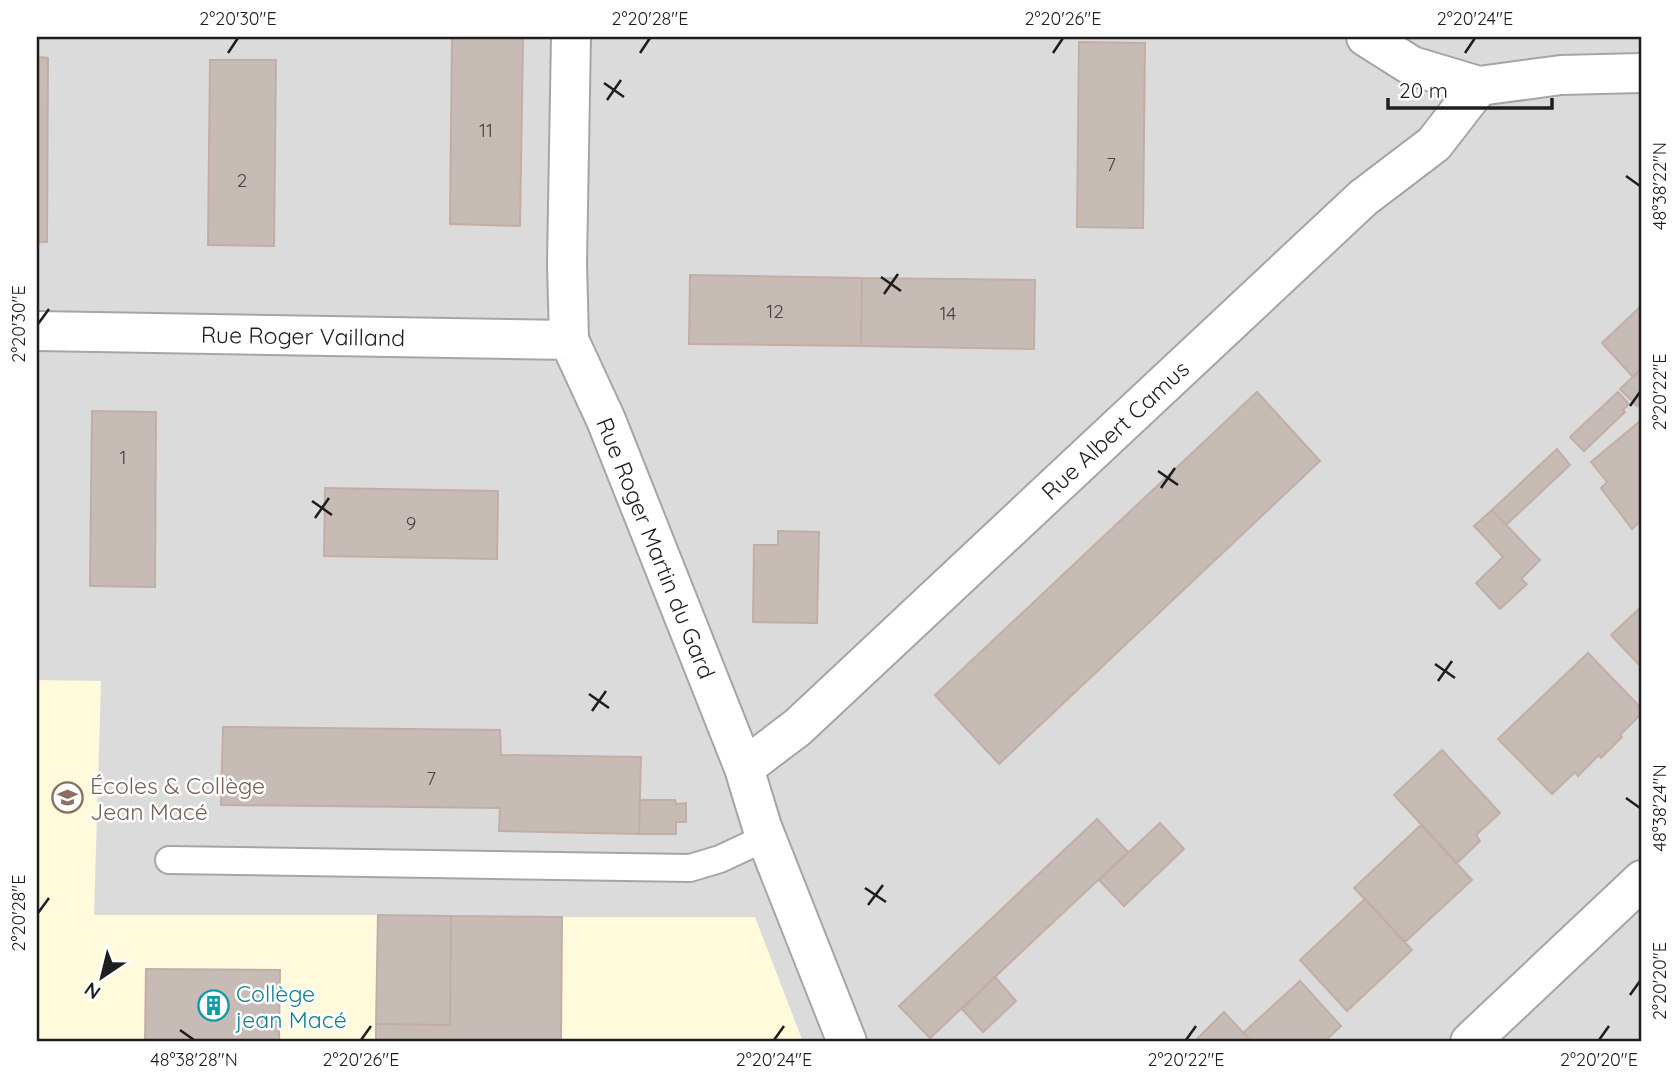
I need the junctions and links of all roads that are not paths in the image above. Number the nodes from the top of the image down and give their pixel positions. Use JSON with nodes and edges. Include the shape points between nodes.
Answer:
{"nodes":[{"id":1,"x":571,"y":37,"type":"edge"},
{"id":2,"x":1366,"y":37,"type":"edge"},
{"id":3,"x":1642,"y":73,"type":"edge"},
{"id":4,"x":1479,"y":86,"type":"junction"},
{"id":5,"x":37,"y":331,"type":"edge"},
{"id":6,"x":569,"y":340,"type":"junction"},
{"id":7,"x":744,"y":768,"type":"junction"},
{"id":8,"x":767,"y":837,"type":"junction"},
{"id":9,"x":169,"y":860,"type":"dead end"},
{"id":10,"x":1642,"y":880,"type":"edge"},
{"id":11,"x":847,"y":1042,"type":"edge"},
{"id":12,"x":1471,"y":1042,"type":"edge"}],
"edges":[{"from":1,"to":6,"type":"street","name":"Rue Roger Martin du Gard"},
{"from":2,"to":4,"type":"street","via":[[1412,66]]},
{"from":3,"to":4,"type":"street","via":[[1560,75]]},
{"from":4,"to":7,"type":"street","name":"Rue Albert Camus","via":[[1434,144],[1363,198],[799,727]]},
{"from":5,"to":6,"type":"street","name":"Rue Roger Vailland"},
{"from":6,"to":7,"type":"street","name":"Rue Roger Martin du Gard","via":[[606,420]]},
{"from":7,"to":8,"type":"street","name":"Rue Roger Martin du Gard"},
{"from":8,"to":9,"type":"lane","via":[[690,868]]},
{"from":8,"to":11,"type":"street","name":"Rue Roger Martin du Gard"},
{"from":10,"to":12,"type":"street"}]}
